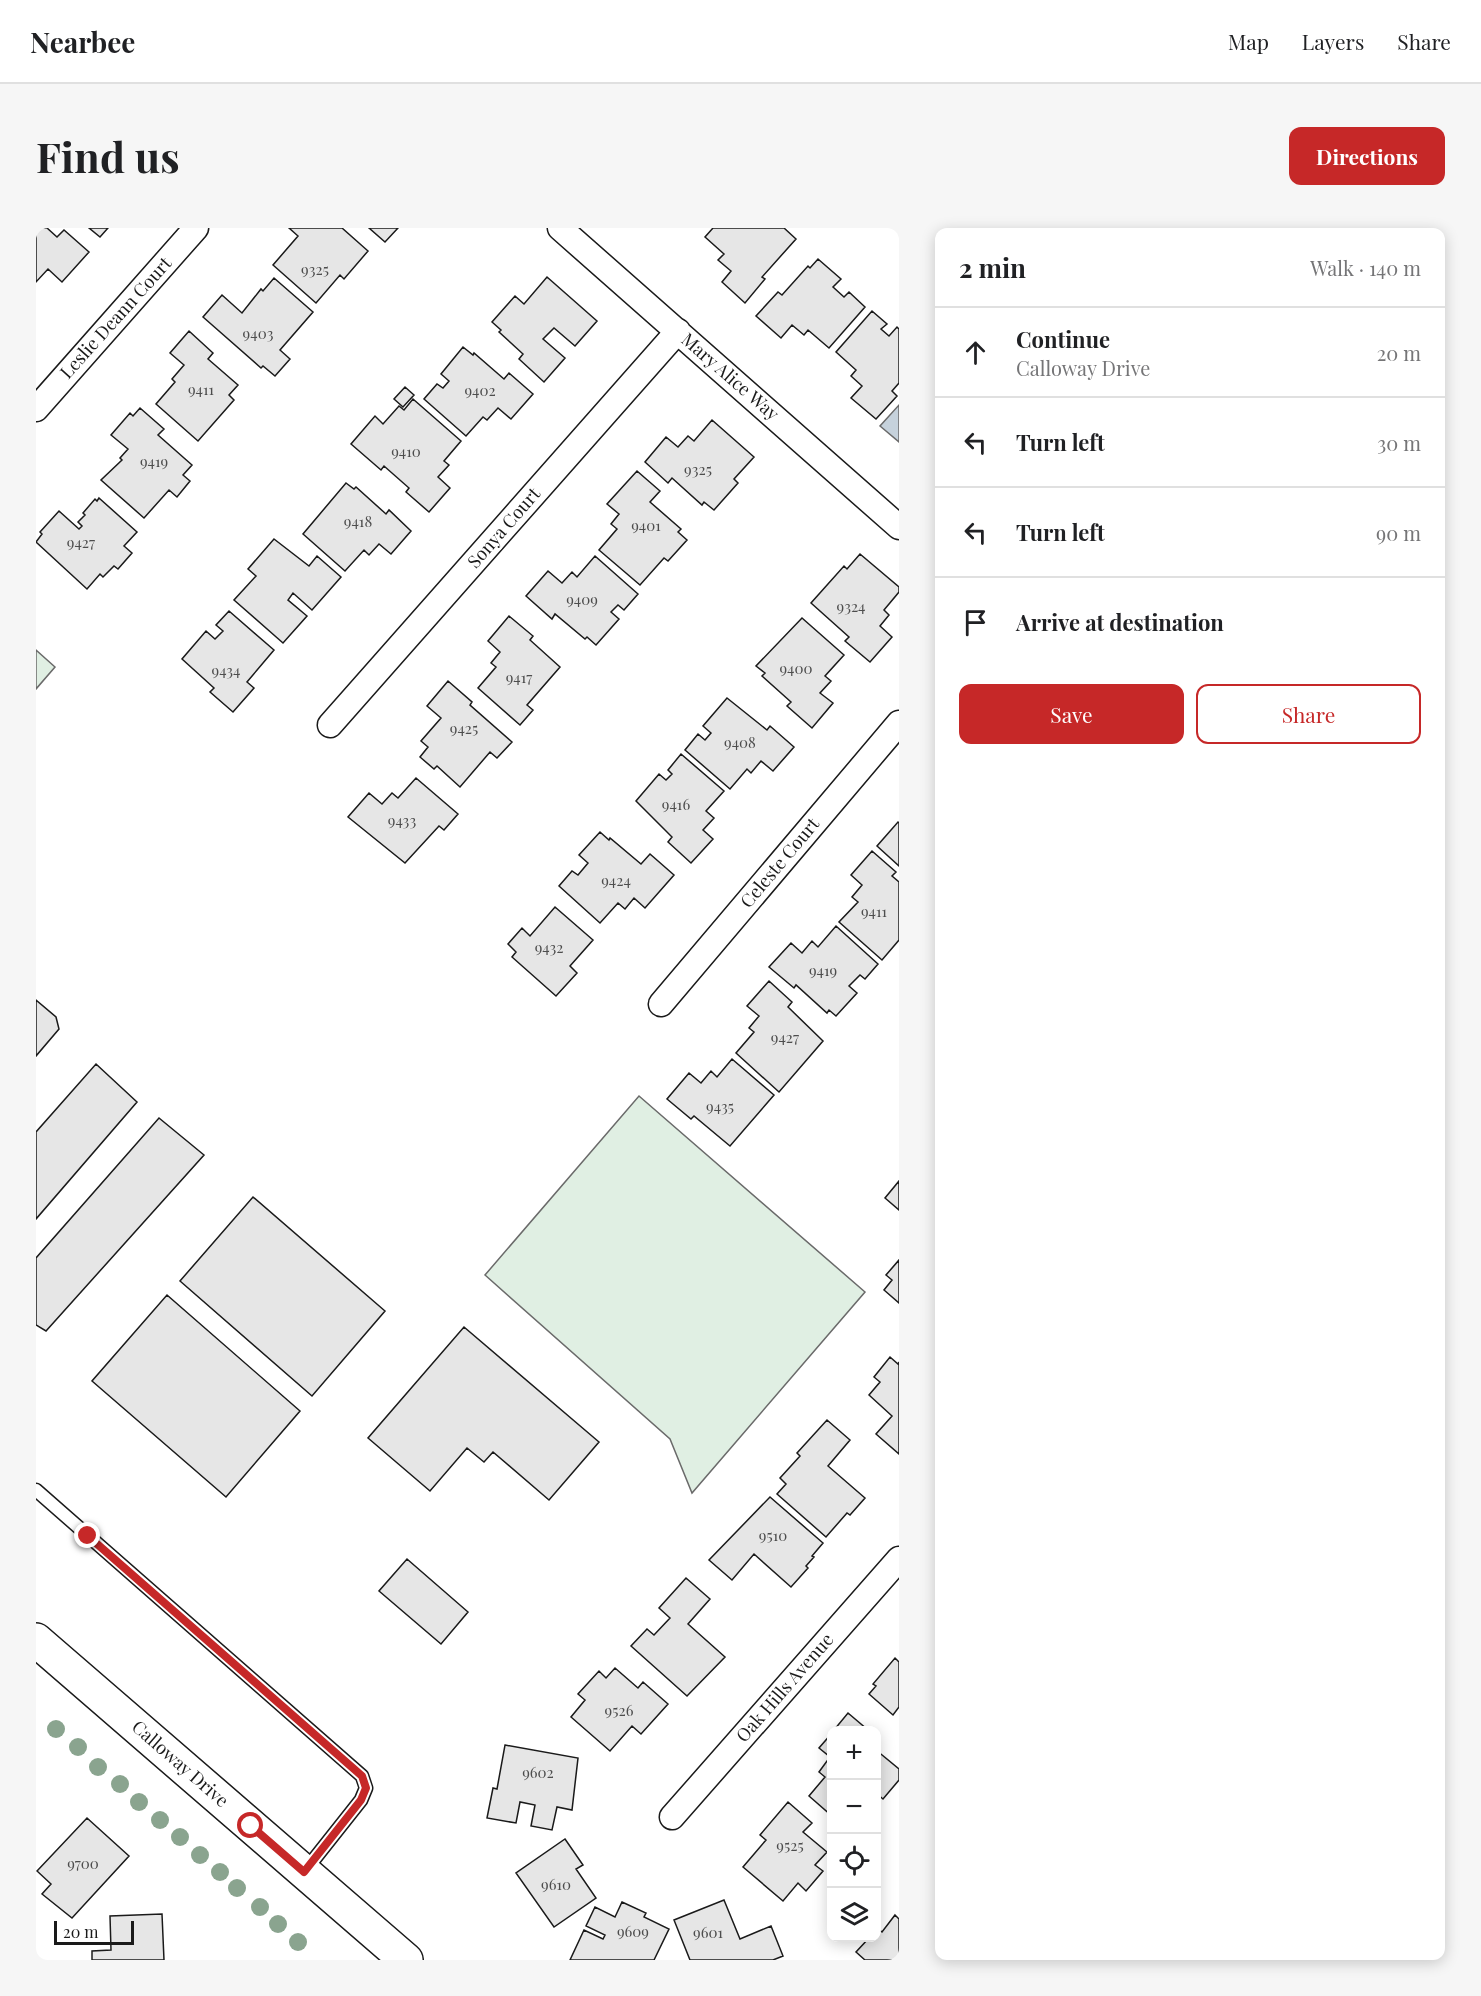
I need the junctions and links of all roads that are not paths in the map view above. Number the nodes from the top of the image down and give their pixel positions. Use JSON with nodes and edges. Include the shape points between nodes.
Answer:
{"nodes":[{"id":1,"x":196,"y":228,"type":"edge"},
{"id":2,"x":560,"y":228,"type":"edge"},
{"id":3,"x":678,"y":331,"type":"junction"},
{"id":4,"x":36,"y":409,"type":"edge"},
{"id":5,"x":899,"y":527,"type":"edge"},
{"id":6,"x":899,"y":723,"type":"edge"},
{"id":7,"x":330,"y":725,"type":"dead end"},
{"id":8,"x":661,"y":1004,"type":"dead end"},
{"id":9,"x":36,"y":1490,"type":"edge"},
{"id":10,"x":899,"y":1559,"type":"edge"},
{"id":11,"x":36,"y":1640,"type":"edge"},
{"id":12,"x":672,"y":1817,"type":"dead end"},
{"id":13,"x":304,"y":1872,"type":"junction"},
{"id":14,"x":406,"y":1960,"type":"edge"}],
"edges":[{"from":1,"to":4,"type":"street","name":"Leslie Deann Court"},
{"from":2,"to":3,"type":"street","name":"Mary Alice Way"},
{"from":3,"to":5,"type":"street","name":"Mary Alice Way"},
{"from":3,"to":7,"type":"street","name":"Sonya Court"},
{"from":6,"to":8,"type":"street","name":"Celeste Court"},
{"from":9,"to":13,"type":"lane","via":[[362,1776],[366,1788],[361,1800]]},
{"from":10,"to":12,"type":"street","name":"Oak Hills Avenue"},
{"from":11,"to":13,"type":"main road","name":"Calloway Drive"},
{"from":13,"to":14,"type":"main road","name":"Calloway Drive"}]}
